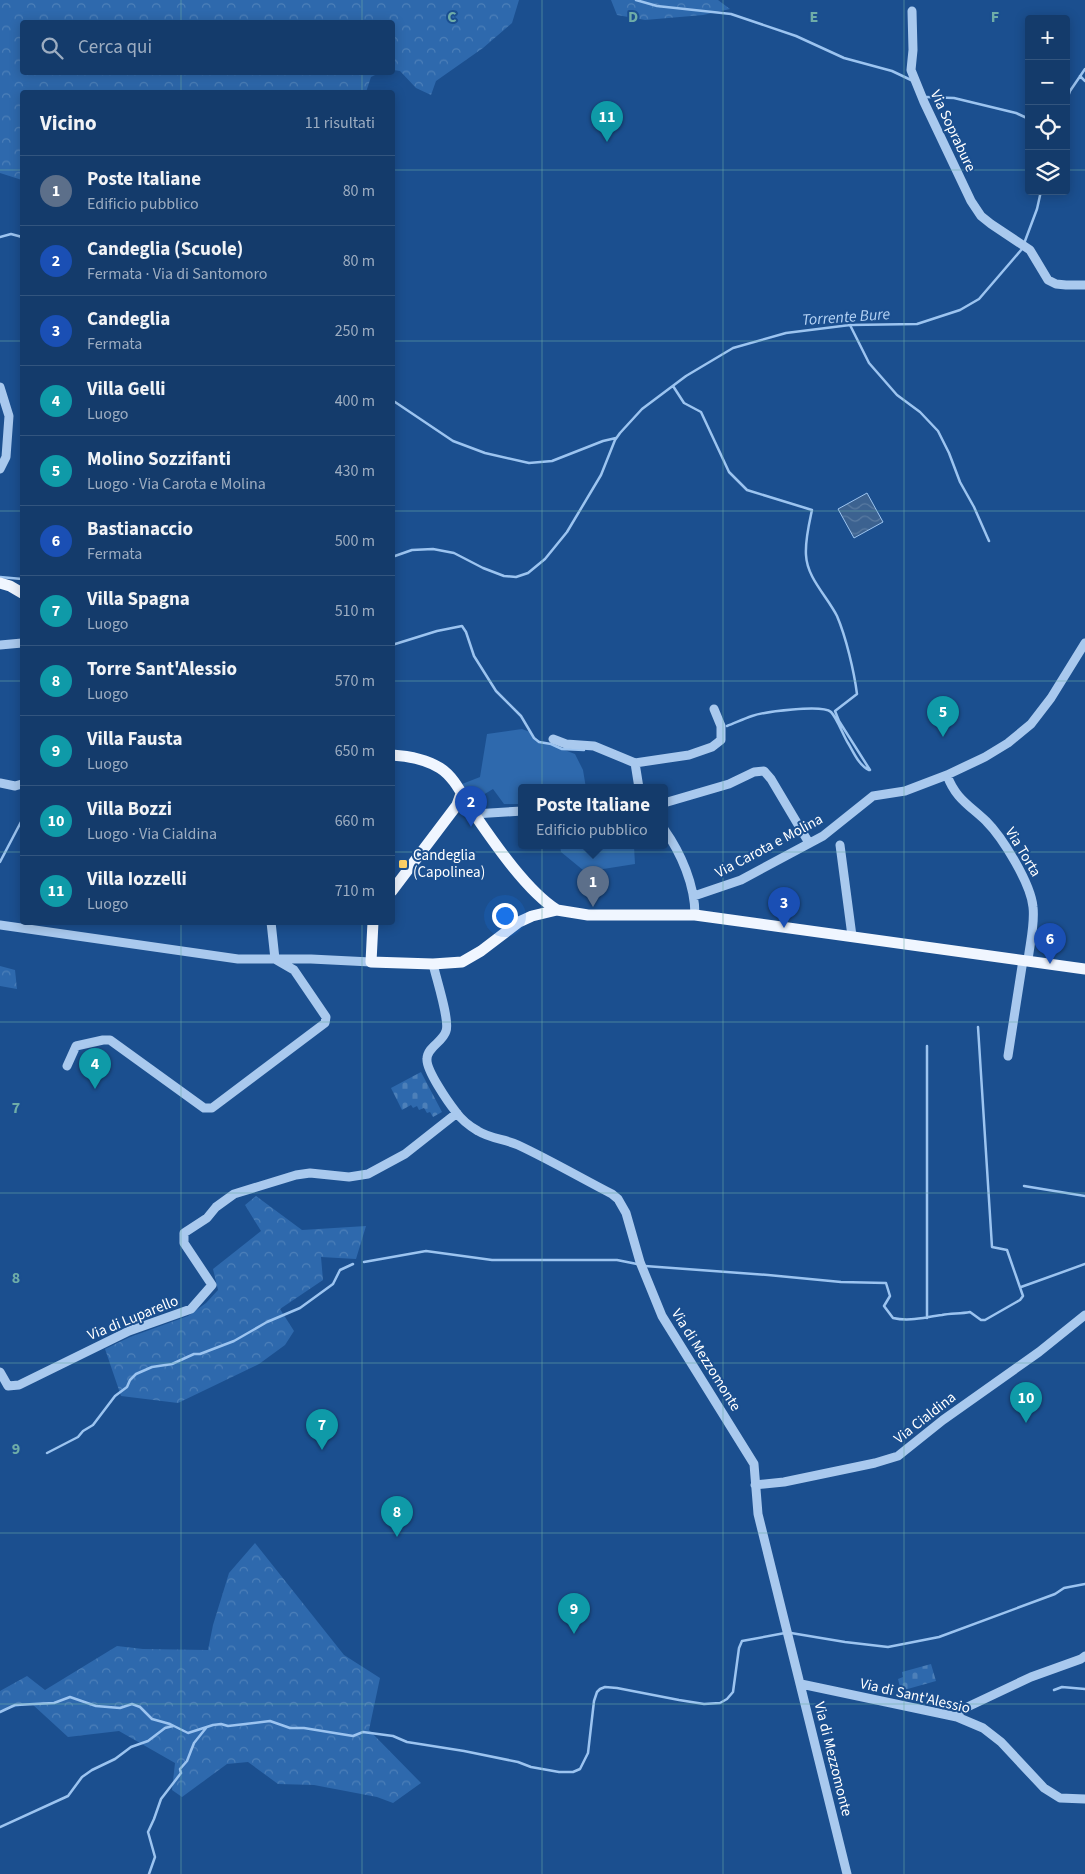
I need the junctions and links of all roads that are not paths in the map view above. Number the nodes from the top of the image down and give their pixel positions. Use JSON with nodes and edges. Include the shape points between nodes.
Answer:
{"nodes":[{"id":1,"x":912,"y":11,"type":"dead end"},
{"id":2,"x":1085,"y":285,"type":"edge"},
{"id":3,"x":0,"y":387,"type":"edge"},
{"id":4,"x":0,"y":469,"type":"edge"},
{"id":5,"x":0,"y":583,"type":"edge"},
{"id":6,"x":20,"y":592,"type":"edge"},
{"id":7,"x":1085,"y":643,"type":"edge"},
{"id":8,"x":20,"y":644,"type":"edge"},
{"id":9,"x":0,"y":645,"type":"edge"},
{"id":10,"x":714,"y":709,"type":"dead end"},
{"id":11,"x":553,"y":739,"type":"dead end"},
{"id":12,"x":395,"y":757,"type":"edge"},
{"id":13,"x":635,"y":763,"type":"junction"},
{"id":14,"x":947,"y":775,"type":"junction"},
{"id":15,"x":0,"y":783,"type":"edge"},
{"id":16,"x":638,"y":784,"type":"edge"},
{"id":17,"x":20,"y":785,"type":"edge"},
{"id":18,"x":668,"y":803,"type":"edge"},
{"id":19,"x":465,"y":804,"type":"junction"},
{"id":20,"x":518,"y":811,"type":"edge"},
{"id":21,"x":668,"y":836,"type":"edge"},
{"id":22,"x":809,"y":843,"type":"junction"},
{"id":23,"x":840,"y":845,"type":"dead end"},
{"id":24,"x":395,"y":887,"type":"edge"},
{"id":25,"x":694,"y":896,"type":"junction"},
{"id":26,"x":557,"y":910,"type":"junction"},
{"id":27,"x":695,"y":915,"type":"junction"},
{"id":28,"x":0,"y":925,"type":"edge"},
{"id":29,"x":271,"y":925,"type":"edge"},
{"id":30,"x":372,"y":925,"type":"edge"},
{"id":31,"x":852,"y":936,"type":"junction"},
{"id":32,"x":275,"y":959,"type":"junction"},
{"id":33,"x":1026,"y":960,"type":"junction"},
{"id":34,"x":371,"y":962,"type":"junction"},
{"id":35,"x":432,"y":964,"type":"junction"},
{"id":36,"x":1085,"y":969,"type":"edge"},
{"id":37,"x":1008,"y":1056,"type":"dead end"},
{"id":38,"x":67,"y":1066,"type":"dead end"},
{"id":39,"x":457,"y":1113,"type":"junction"},
{"id":40,"x":1085,"y":1315,"type":"edge"},
{"id":41,"x":0,"y":1372,"type":"edge"},
{"id":42,"x":755,"y":1484,"type":"junction"},
{"id":43,"x":1085,"y":1656,"type":"edge"},
{"id":44,"x":801,"y":1684,"type":"junction"},
{"id":45,"x":956,"y":1717,"type":"junction"},
{"id":46,"x":1085,"y":1799,"type":"edge"},
{"id":47,"x":847,"y":1874,"type":"edge"}],
"edges":[{"from":1,"to":2,"type":"street","name":"Via Soprabure","via":[[911,70],[966,194],[991,224],[1030,250],[1044,275],[1052,282]]},
{"from":3,"to":4,"type":"street","via":[[9,416],[6,457]]},
{"from":5,"to":6,"type":"main road"},
{"from":7,"to":14,"type":"street","name":"Via Carota e Molina","via":[[1056,691],[1026,729],[991,753]]},
{"from":8,"to":9,"type":"street"},
{"from":10,"to":13,"type":"street","via":[[722,737],[716,745],[689,755]]},
{"from":11,"to":13,"type":"street","via":[[566,744],[594,746]]},
{"from":12,"to":19,"type":"main road","via":[[440,768],[451,778]]},
{"from":13,"to":16,"type":"street"},
{"from":14,"to":22,"type":"street","name":"Via Carota e Molina","via":[[905,791],[873,796],[832,830]]},
{"from":14,"to":33,"type":"street","name":"Via Torta","via":[[957,795],[988,823],[1027,885],[1034,914]]},
{"from":15,"to":17,"type":"street"},
{"from":18,"to":22,"type":"street","via":[[729,784],[761,770],[772,779]]},
{"from":19,"to":20,"type":"street"},
{"from":19,"to":24,"type":"main road"},
{"from":19,"to":26,"type":"main road","via":[[532,889]]},
{"from":21,"to":25,"type":"street","via":[[682,862]]},
{"from":22,"to":25,"type":"street","name":"Via Carota e Molina","via":[[741,880]]},
{"from":23,"to":31,"type":"street"},
{"from":25,"to":27,"type":"street"},
{"from":26,"to":27,"type":"main road","via":[[588,915]]},
{"from":26,"to":35,"type":"main road","via":[[519,922],[466,960]]},
{"from":27,"to":31,"type":"main road"},
{"from":28,"to":32,"type":"street","via":[[238,959]]},
{"from":29,"to":32,"type":"street"},
{"from":30,"to":34,"type":"main road"},
{"from":31,"to":33,"type":"main road"},
{"from":32,"to":34,"type":"street"},
{"from":32,"to":38,"type":"street","via":[[301,978],[326,1017],[325,1023],[212,1108],[204,1108],[110,1040],[76,1046]]},
{"from":33,"to":36,"type":"main road"},
{"from":33,"to":37,"type":"street","name":"Via Torta"},
{"from":34,"to":35,"type":"main road"},
{"from":35,"to":39,"type":"street","name":"Via di Mezzomonte","via":[[447,1029],[429,1052],[427,1062]]},
{"from":39,"to":41,"type":"street","name":"Via di Luparello","via":[[406,1154],[368,1174],[349,1177],[310,1173],[296,1175],[234,1194],[184,1234],[184,1243],[212,1285],[191,1309],[129,1331],[19,1385],[8,1386]]},
{"from":39,"to":42,"type":"street","name":"Via di Mezzomonte","via":[[478,1131],[518,1145],[618,1199],[629,1220],[640,1262],[662,1316],[754,1464]]},
{"from":40,"to":42,"type":"street","name":"Via Cialdina","via":[[898,1456],[784,1482]]},
{"from":42,"to":44,"type":"street","name":"Via di Mezzomonte","via":[[758,1514]]},
{"from":43,"to":45,"type":"street","via":[[1030,1677],[961,1710]]},
{"from":44,"to":45,"type":"street","name":"Via di Sant'Alessio"},
{"from":44,"to":47,"type":"street","name":"Via di Mezzomonte"},
{"from":45,"to":46,"type":"street","name":"Via di Sant'Alessio","via":[[983,1728],[1002,1742],[1044,1788],[1060,1798]]}]}
